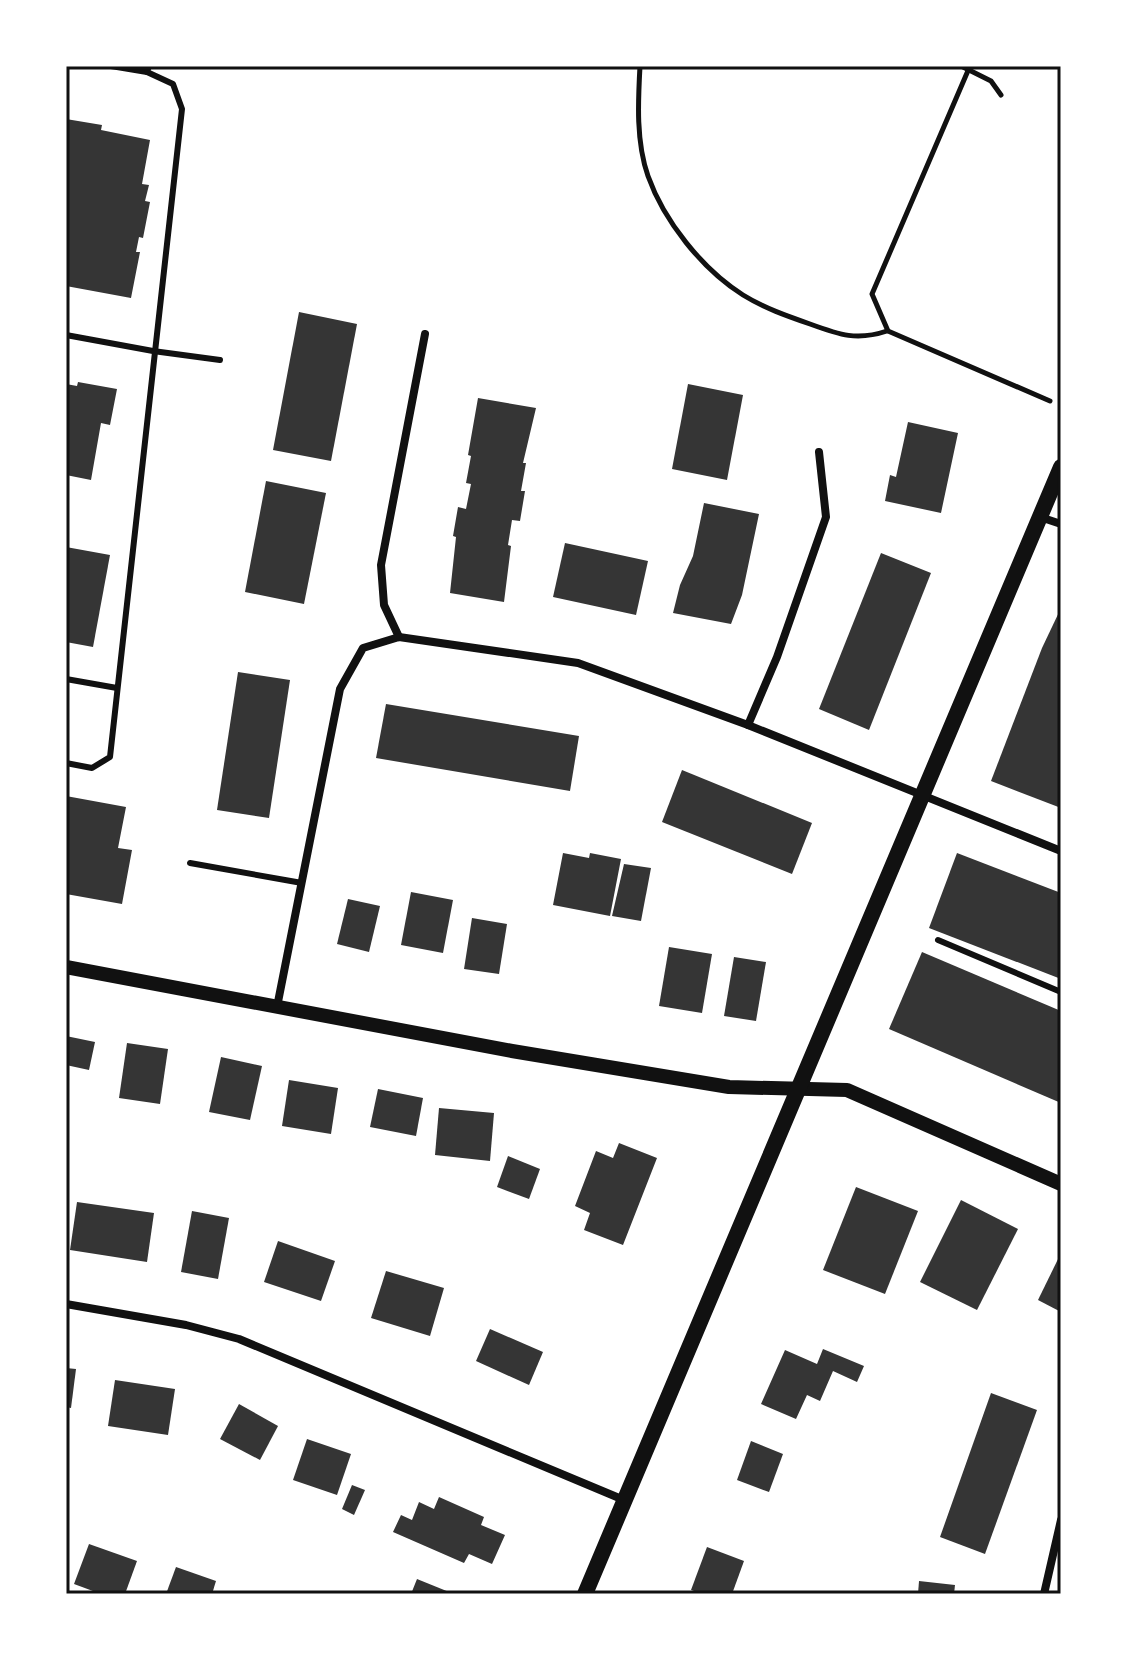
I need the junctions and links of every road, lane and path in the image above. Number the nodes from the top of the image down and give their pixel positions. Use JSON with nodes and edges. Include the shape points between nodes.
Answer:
{"nodes":[{"id":1,"x":111,"y":66,"type":"edge"},
{"id":2,"x":640,"y":66,"type":"edge"},
{"id":3,"x":961,"y":66,"type":"edge"},
{"id":4,"x":969,"y":68,"type":"edge"},
{"id":5,"x":148,"y":69,"type":"edge"},
{"id":6,"x":1001,"y":95,"type":"dead end"},
{"id":7,"x":888,"y":331,"type":"junction"},
{"id":8,"x":425,"y":334,"type":"dead end"},
{"id":9,"x":66,"y":335,"type":"edge"},
{"id":10,"x":153,"y":351,"type":"junction"},
{"id":11,"x":220,"y":360,"type":"dead end"},
{"id":12,"x":1050,"y":401,"type":"dead end"},
{"id":13,"x":819,"y":452,"type":"dead end"},
{"id":14,"x":1061,"y":467,"type":"edge"},
{"id":15,"x":1040,"y":516,"type":"junction"},
{"id":16,"x":1061,"y":524,"type":"edge"},
{"id":17,"x":399,"y":637,"type":"junction"},
{"id":18,"x":66,"y":679,"type":"edge"},
{"id":19,"x":117,"y":688,"type":"junction"},
{"id":20,"x":748,"y":725,"type":"junction"},
{"id":21,"x":66,"y":763,"type":"edge"},
{"id":22,"x":922,"y":795,"type":"junction"},
{"id":23,"x":1061,"y":851,"type":"edge"},
{"id":24,"x":190,"y":863,"type":"dead end"},
{"id":25,"x":302,"y":883,"type":"junction"},
{"id":26,"x":938,"y":940,"type":"dead end"},
{"id":27,"x":66,"y":967,"type":"edge"},
{"id":28,"x":1061,"y":992,"type":"edge"},
{"id":29,"x":277,"y":1007,"type":"junction"},
{"id":30,"x":800,"y":1088,"type":"junction"},
{"id":31,"x":1061,"y":1184,"type":"edge"},
{"id":32,"x":66,"y":1304,"type":"edge"},
{"id":33,"x":625,"y":1500,"type":"junction"},
{"id":34,"x":1061,"y":1520,"type":"edge"},
{"id":35,"x":585,"y":1594,"type":"edge"},
{"id":36,"x":1044,"y":1594,"type":"edge"}],
"edges":[{"from":1,"to":5,"type":"lane"},
{"from":2,"to":7,"type":"path","via":[[640,142],[648,176],[668,217],[712,269],[770,310],[832,332],[860,338]]},
{"from":3,"to":4,"type":"path"},
{"from":4,"to":6,"type":"path","via":[[991,81]]},
{"from":4,"to":7,"type":"path","via":[[872,294]]},
{"from":5,"to":10,"type":"lane","via":[[173,84],[182,109]]},
{"from":7,"to":12,"type":"path"},
{"from":8,"to":17,"type":"street","via":[[381,565],[384,605]]},
{"from":9,"to":10,"type":"lane"},
{"from":10,"to":11,"type":"lane"},
{"from":10,"to":19,"type":"lane"},
{"from":13,"to":20,"type":"street","via":[[826,517]]},
{"from":14,"to":15,"type":"main road"},
{"from":15,"to":16,"type":"street"},
{"from":15,"to":22,"type":"main road"},
{"from":17,"to":20,"type":"street","via":[[578,663]]},
{"from":17,"to":25,"type":"street","via":[[363,648],[340,689]]},
{"from":18,"to":19,"type":"lane"},
{"from":19,"to":21,"type":"lane","via":[[110,757],[92,768]]},
{"from":20,"to":22,"type":"street"},
{"from":22,"to":23,"type":"street"},
{"from":22,"to":30,"type":"main road"},
{"from":24,"to":25,"type":"lane"},
{"from":25,"to":29,"type":"street"},
{"from":26,"to":28,"type":"lane"},
{"from":27,"to":29,"type":"street"},
{"from":29,"to":30,"type":"street","via":[[729,1087]]},
{"from":30,"to":31,"type":"street","via":[[847,1090]]},
{"from":30,"to":33,"type":"main road"},
{"from":32,"to":33,"type":"street","via":[[239,1339]]},
{"from":33,"to":35,"type":"main road"},
{"from":34,"to":36,"type":"street"}]}
